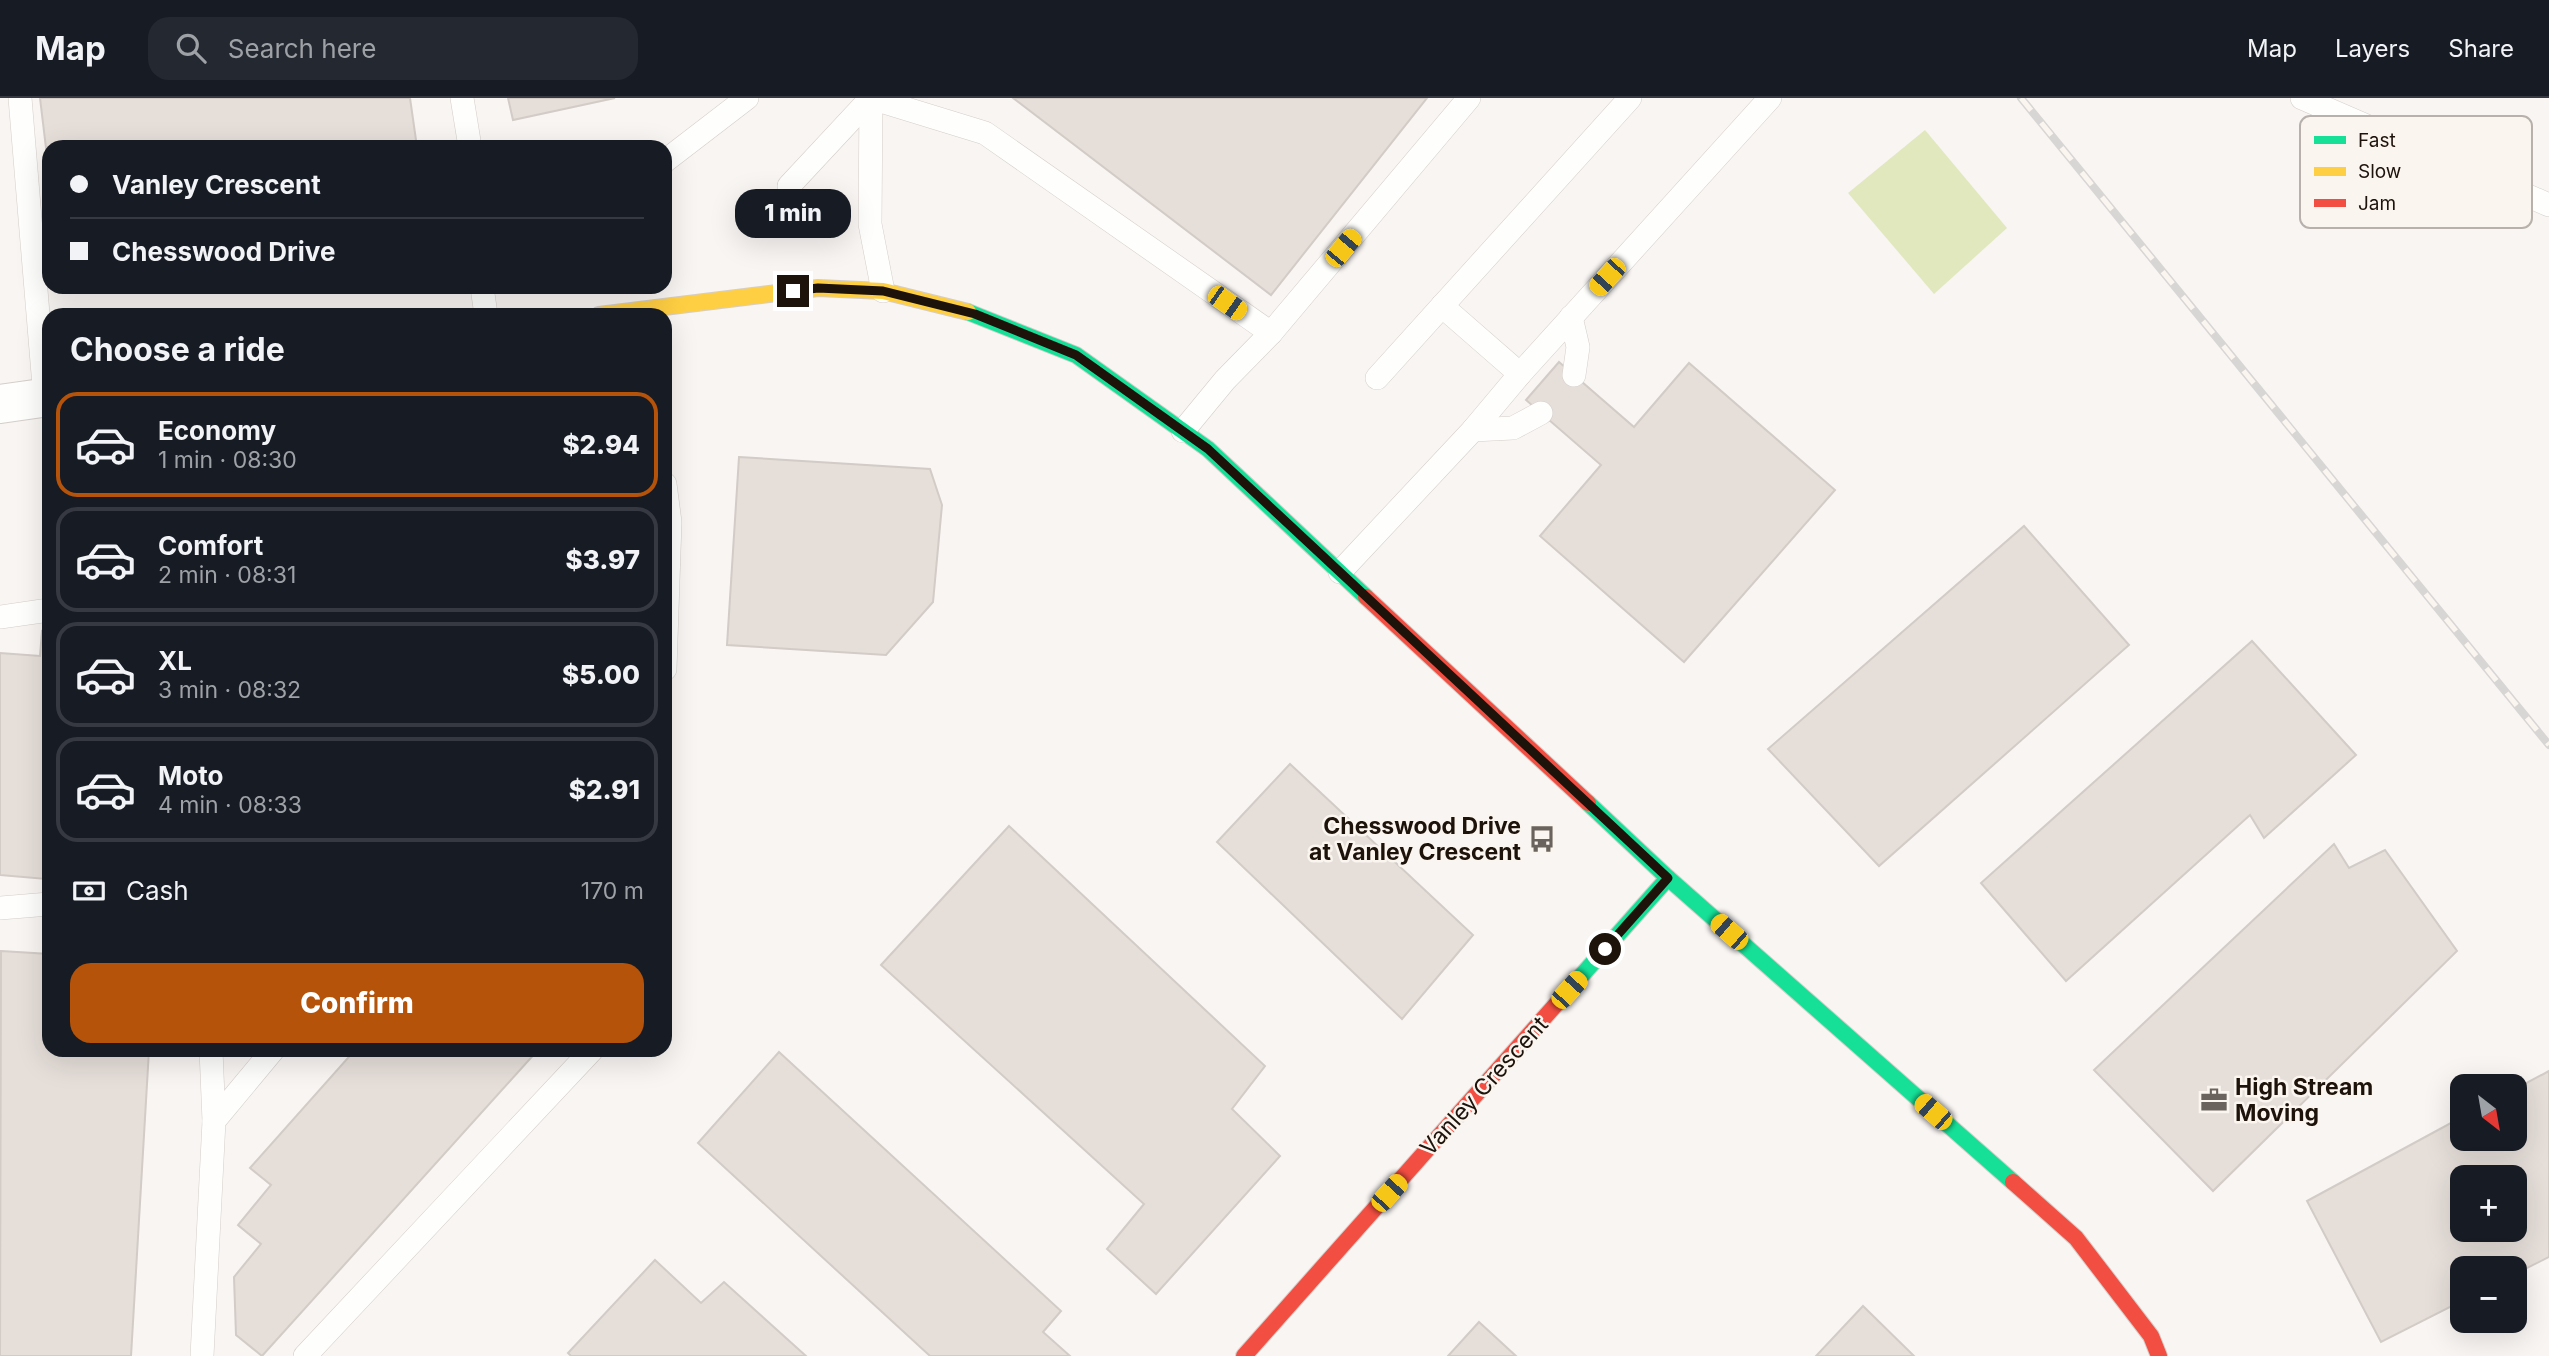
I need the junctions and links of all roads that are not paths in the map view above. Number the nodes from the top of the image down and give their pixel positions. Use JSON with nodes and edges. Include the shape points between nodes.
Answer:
{"nodes":[{"id":1,"x":20,"y":98,"type":"edge"},
{"id":2,"x":463,"y":98,"type":"edge"},
{"id":3,"x":747,"y":98,"type":"edge"},
{"id":4,"x":871,"y":98,"type":"edge"},
{"id":5,"x":1469,"y":98,"type":"edge"},
{"id":6,"x":1630,"y":98,"type":"edge"},
{"id":7,"x":1770,"y":98,"type":"edge"},
{"id":8,"x":2302,"y":98,"type":"edge"},
{"id":9,"x":2344,"y":116,"type":"edge"},
{"id":10,"x":469,"y":140,"type":"edge"},
{"id":11,"x":672,"y":156,"type":"edge"},
{"id":12,"x":789,"y":186,"type":"dead end"},
{"id":13,"x":2532,"y":198,"type":"edge"},
{"id":14,"x":2549,"y":205,"type":"edge"},
{"id":15,"x":42,"y":275,"type":"edge"},
{"id":16,"x":883,"y":291,"type":"junction"},
{"id":17,"x":641,"y":303,"type":"edge"},
{"id":18,"x":1442,"y":306,"type":"junction"},
{"id":19,"x":624,"y":308,"type":"edge"},
{"id":20,"x":1571,"y":317,"type":"junction"},
{"id":21,"x":1271,"y":333,"type":"junction"},
{"id":22,"x":1520,"y":374,"type":"junction"},
{"id":23,"x":1574,"y":375,"type":"dead end"},
{"id":24,"x":1377,"y":378,"type":"dead end"},
{"id":25,"x":42,"y":399,"type":"edge"},
{"id":26,"x":0,"y":404,"type":"edge"},
{"id":27,"x":1541,"y":413,"type":"dead end"},
{"id":28,"x":1473,"y":430,"type":"junction"},
{"id":29,"x":1183,"y":431,"type":"junction"},
{"id":30,"x":1340,"y":572,"type":"junction"},
{"id":31,"x":42,"y":611,"type":"edge"},
{"id":32,"x":0,"y":617,"type":"edge"},
{"id":33,"x":1668,"y":878,"type":"junction"},
{"id":34,"x":42,"y":905,"type":"edge"},
{"id":35,"x":0,"y":908,"type":"edge"},
{"id":36,"x":211,"y":1057,"type":"edge"},
{"id":37,"x":267,"y":1057,"type":"edge"},
{"id":38,"x":585,"y":1057,"type":"edge"},
{"id":39,"x":214,"y":1121,"type":"junction"},
{"id":40,"x":202,"y":1356,"type":"edge"},
{"id":41,"x":305,"y":1356,"type":"edge"},
{"id":42,"x":1244,"y":1356,"type":"edge"},
{"id":43,"x":2159,"y":1356,"type":"edge"}],
"edges":[{"from":1,"to":15,"type":"lane"},
{"from":2,"to":10,"type":"lane"},
{"from":3,"to":11,"type":"lane"},
{"from":4,"to":12,"type":"lane"},
{"from":4,"to":16,"type":"lane","via":[[870,224]]},
{"from":4,"to":21,"type":"lane","via":[[985,133]]},
{"from":5,"to":21,"type":"lane"},
{"from":6,"to":18,"type":"lane"},
{"from":7,"to":20,"type":"lane"},
{"from":8,"to":9,"type":"lane"},
{"from":13,"to":14,"type":"lane"},
{"from":16,"to":17,"type":"street","via":[[818,288]]},
{"from":16,"to":29,"type":"street","via":[[975,314],[1076,355]]},
{"from":17,"to":19,"type":"street"},
{"from":18,"to":22,"type":"lane"},
{"from":18,"to":24,"type":"lane"},
{"from":20,"to":22,"type":"lane"},
{"from":20,"to":23,"type":"lane","via":[[1578,346]]},
{"from":21,"to":29,"type":"lane"},
{"from":22,"to":28,"type":"lane"},
{"from":25,"to":26,"type":"street"},
{"from":27,"to":28,"type":"lane","via":[[1513,428]]},
{"from":28,"to":30,"type":"lane"},
{"from":29,"to":30,"type":"street"},
{"from":30,"to":33,"type":"street"},
{"from":31,"to":32,"type":"lane"},
{"from":33,"to":42,"type":"street","name":"Vanley Crescent"},
{"from":33,"to":43,"type":"street","via":[[2077,1238],[2151,1336]]},
{"from":34,"to":35,"type":"lane"},
{"from":36,"to":39,"type":"lane"},
{"from":37,"to":39,"type":"lane"},
{"from":38,"to":41,"type":"lane"},
{"from":39,"to":40,"type":"lane"}]}
